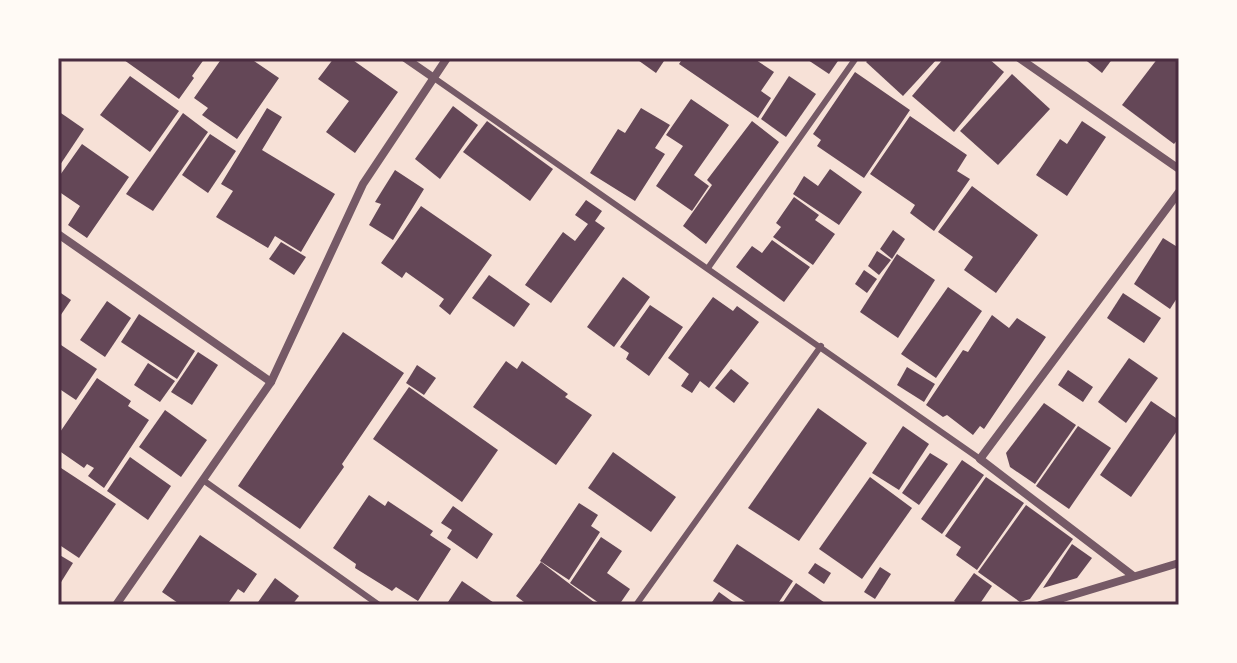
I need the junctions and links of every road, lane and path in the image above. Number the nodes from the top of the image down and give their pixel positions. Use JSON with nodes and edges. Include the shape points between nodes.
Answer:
{"nodes":[{"id":1,"x":405,"y":58,"type":"edge"},
{"id":2,"x":447,"y":58,"type":"edge"},
{"id":3,"x":856,"y":58,"type":"edge"},
{"id":4,"x":1019,"y":58,"type":"edge"},
{"id":5,"x":434,"y":78,"type":"junction"},
{"id":6,"x":1179,"y":169,"type":"edge"},
{"id":7,"x":1179,"y":192,"type":"edge"},
{"id":8,"x":58,"y":234,"type":"edge"},
{"id":9,"x":708,"y":268,"type":"junction"},
{"id":10,"x":821,"y":346,"type":"junction"},
{"id":11,"x":271,"y":382,"type":"junction"},
{"id":12,"x":980,"y":459,"type":"junction"},
{"id":13,"x":203,"y":480,"type":"junction"},
{"id":14,"x":1179,"y":563,"type":"edge"},
{"id":15,"x":1132,"y":575,"type":"junction"},
{"id":16,"x":116,"y":605,"type":"edge"},
{"id":17,"x":379,"y":605,"type":"edge"},
{"id":18,"x":636,"y":605,"type":"edge"},
{"id":19,"x":1040,"y":605,"type":"edge"}],
"edges":[{"from":1,"to":5,"type":"street"},
{"from":2,"to":5,"type":"street"},
{"from":3,"to":9,"type":"lane"},
{"from":4,"to":6,"type":"street"},
{"from":5,"to":9,"type":"lane"},
{"from":5,"to":11,"type":"street","via":[[363,184]]},
{"from":7,"to":12,"type":"street"},
{"from":8,"to":11,"type":"street"},
{"from":9,"to":10,"type":"lane"},
{"from":10,"to":12,"type":"lane"},
{"from":10,"to":18,"type":"lane"},
{"from":11,"to":13,"type":"street"},
{"from":12,"to":15,"type":"street"},
{"from":13,"to":16,"type":"street"},
{"from":13,"to":17,"type":"lane"},
{"from":14,"to":15,"type":"street"},
{"from":15,"to":19,"type":"street"}]}
